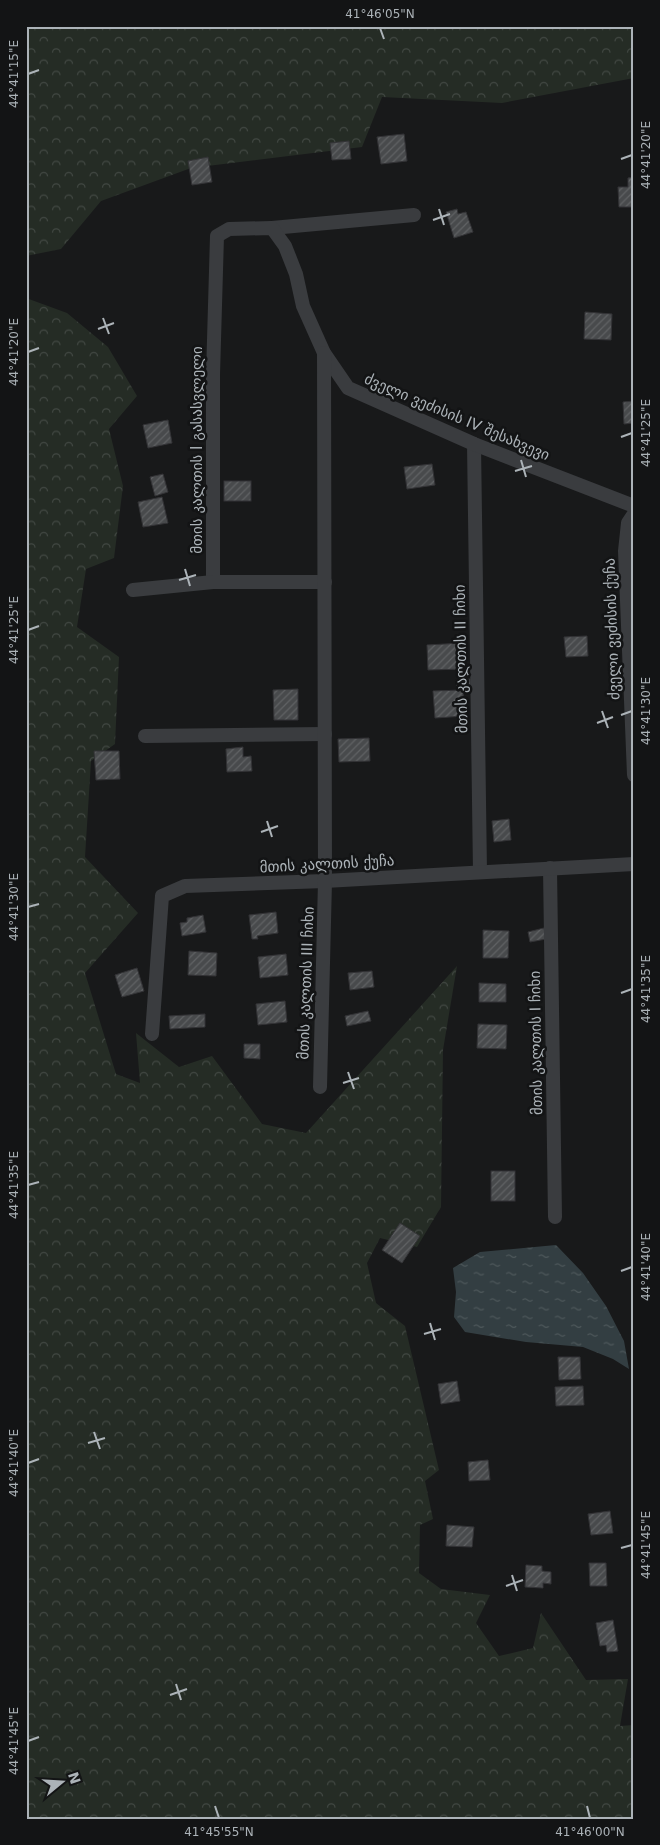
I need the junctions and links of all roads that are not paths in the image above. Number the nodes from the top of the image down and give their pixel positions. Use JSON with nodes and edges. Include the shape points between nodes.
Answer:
{"nodes":[{"id":1,"x":414,"y":215,"type":"dead end"},
{"id":2,"x":272,"y":228,"type":"junction"},
{"id":3,"x":324,"y":353,"type":"junction"},
{"id":4,"x":474,"y":444,"type":"junction"},
{"id":5,"x":634,"y":506,"type":"edge"},
{"id":6,"x":634,"y":514,"type":"edge"},
{"id":7,"x":213,"y":582,"type":"junction"},
{"id":8,"x":325,"y":582,"type":"junction"},
{"id":9,"x":133,"y":590,"type":"dead end"},
{"id":10,"x":325,"y":734,"type":"junction"},
{"id":11,"x":145,"y":736,"type":"dead end"},
{"id":12,"x":634,"y":774,"type":"edge"},
{"id":13,"x":634,"y":864,"type":"edge"},
{"id":14,"x":550,"y":868,"type":"junction"},
{"id":15,"x":480,"y":872,"type":"junction"},
{"id":16,"x":325,"y":881,"type":"junction"},
{"id":17,"x":152,"y":1034,"type":"dead end"},
{"id":18,"x":320,"y":1086,"type":"dead end"},
{"id":19,"x":554,"y":1217,"type":"dead end"}],
"edges":[{"from":1,"to":2,"type":"street"},
{"from":2,"to":3,"type":"street","name":"ძველი ვეძისის IV შესახვევი","via":[[285,246],[303,306]]},
{"from":2,"to":7,"type":"street","name":"მთის კალთის I გასასვლელი","via":[[230,229],[217,236]]},
{"from":3,"to":4,"type":"street","name":"ძველი ვეძისის IV შესახვევი","via":[[348,388]]},
{"from":3,"to":8,"type":"street"},
{"from":4,"to":5,"type":"street","name":"ძველი ვეძისის IV შესახვევი"},
{"from":4,"to":15,"type":"street","name":"მთის კალთის II ჩიხი"},
{"from":6,"to":12,"type":"street","name":"ძველი ვეძისის ქუჩა","via":[[628,523],[625,551]]},
{"from":7,"to":8,"type":"street"},
{"from":7,"to":9,"type":"street"},
{"from":8,"to":10,"type":"street"},
{"from":10,"to":11,"type":"street"},
{"from":10,"to":16,"type":"street"},
{"from":13,"to":14,"type":"street","name":"მთის კალთის ქუჩა"},
{"from":14,"to":15,"type":"street","name":"მთის კალთის ქუჩა"},
{"from":14,"to":19,"type":"street","name":"მთის კალთის I ჩიხი"},
{"from":15,"to":16,"type":"street","name":"მთის კალთის ქუჩა"},
{"from":16,"to":17,"type":"street","name":"მთის კალთის ქუჩა","via":[[186,886],[162,896]]},
{"from":16,"to":18,"type":"street","name":"მთის კალთის III ჩიხი"}]}
